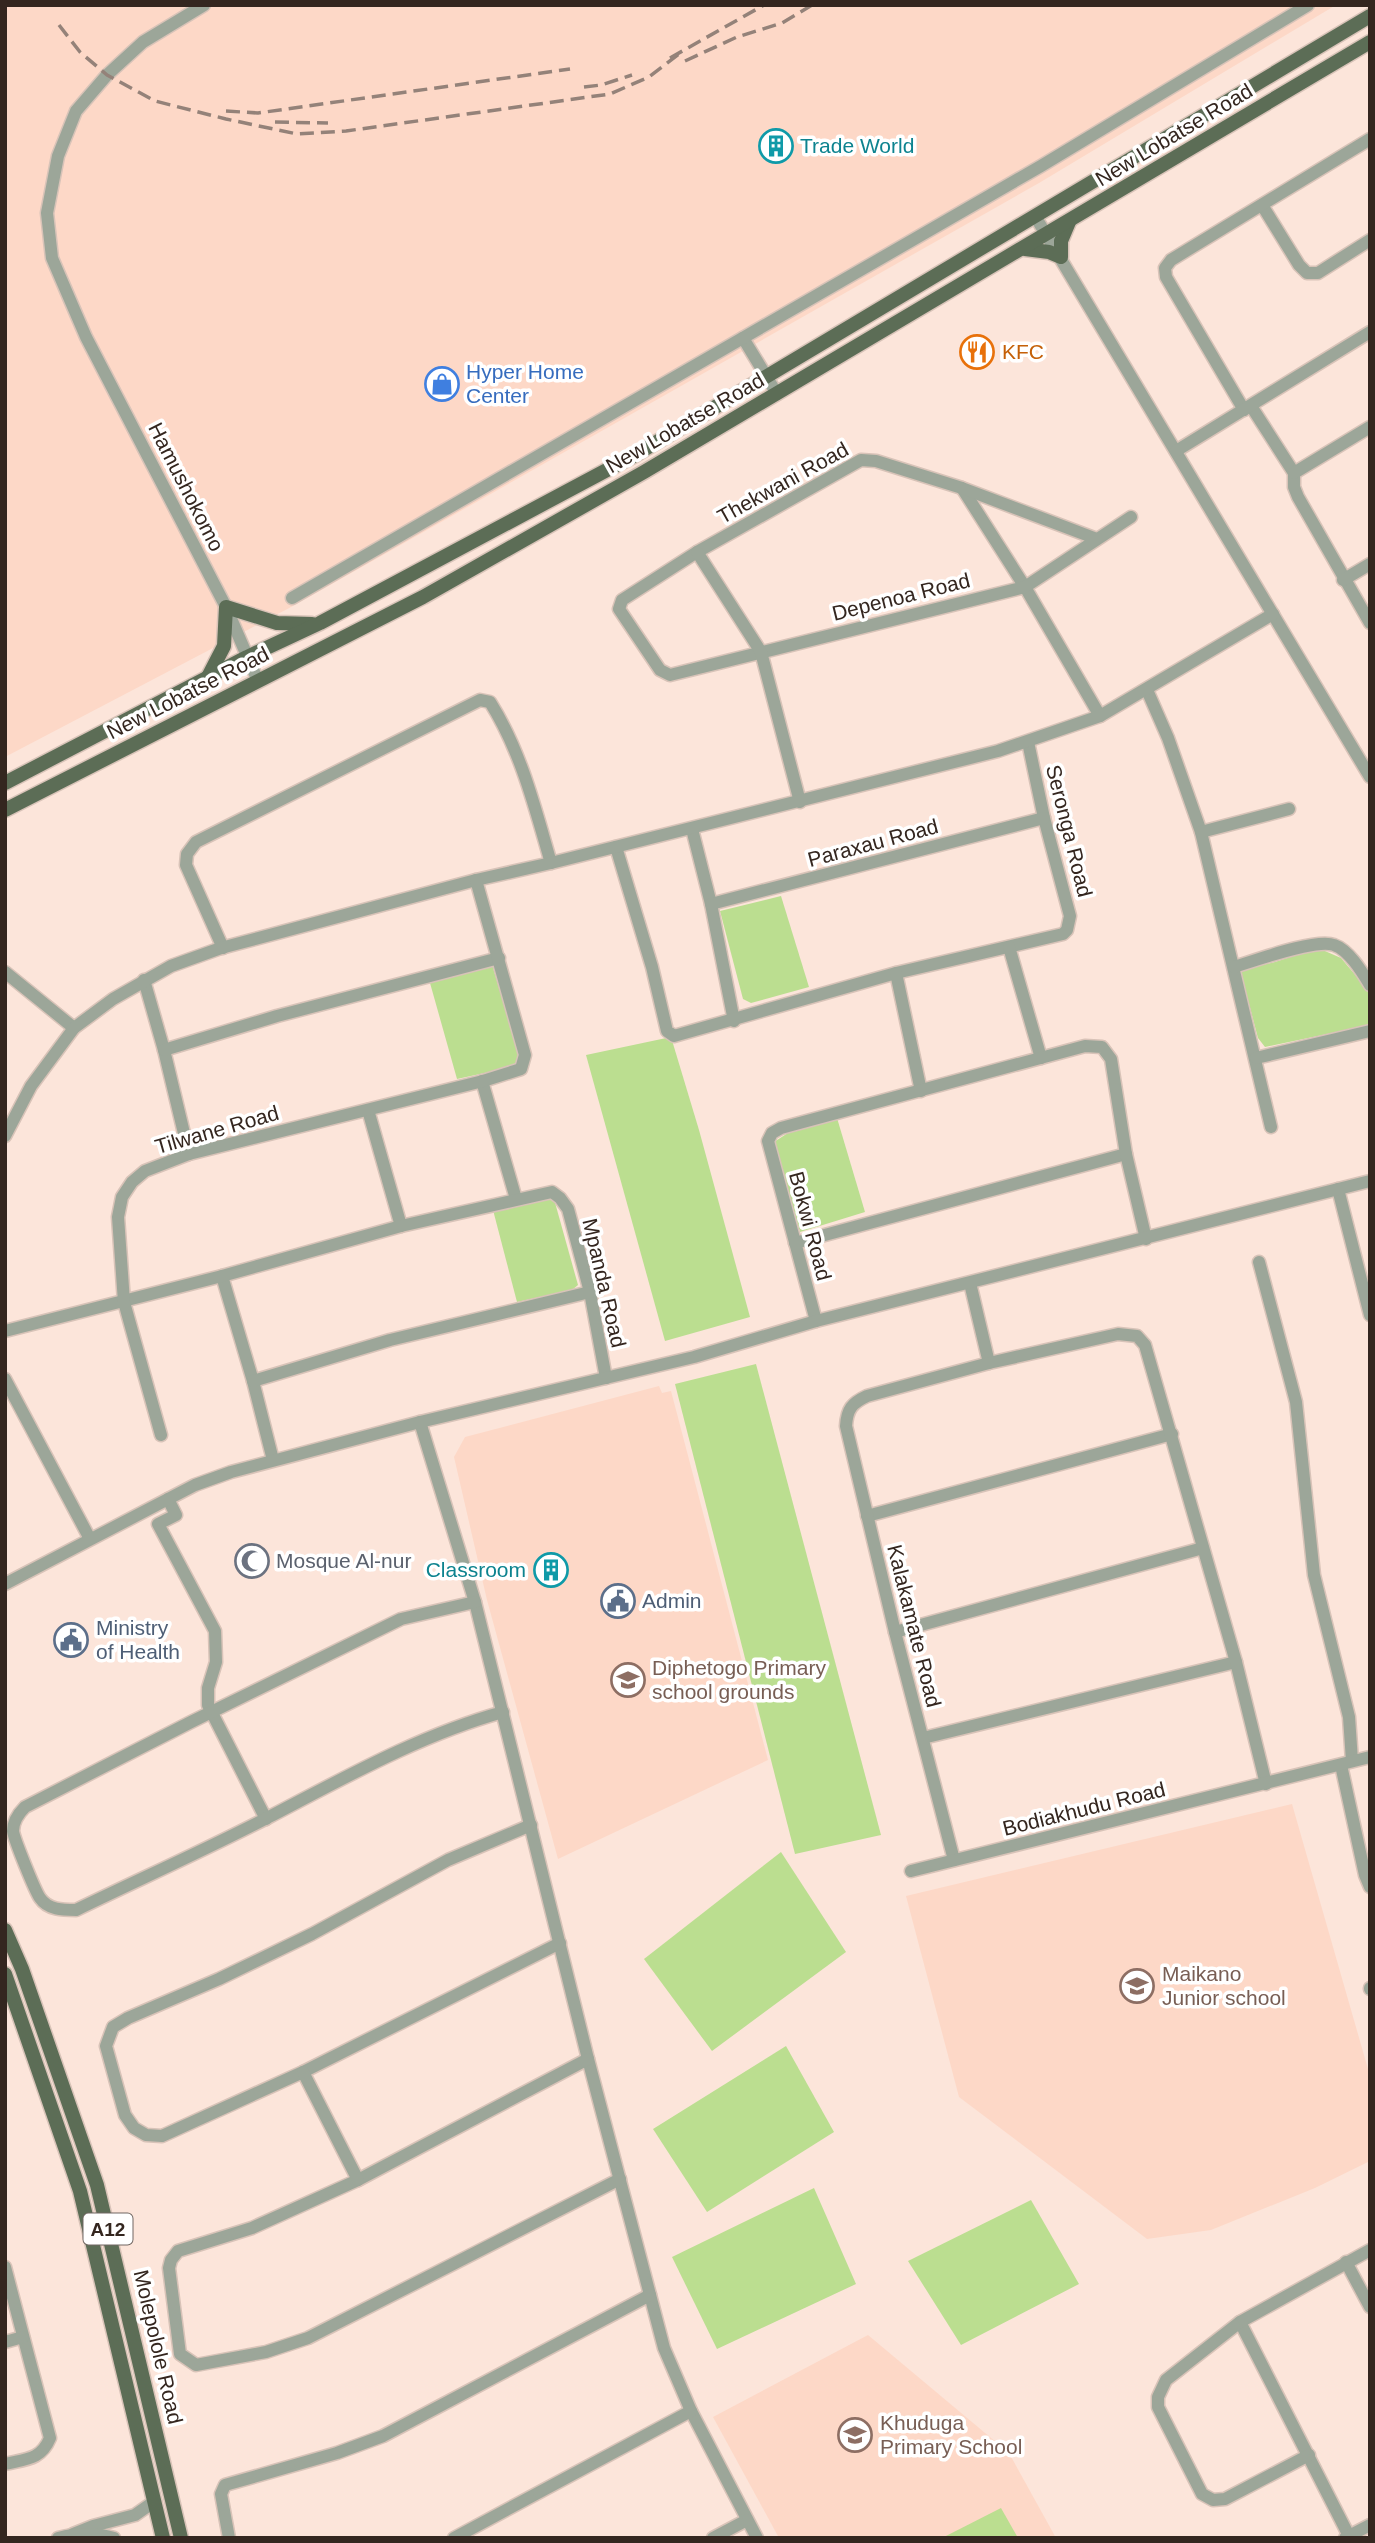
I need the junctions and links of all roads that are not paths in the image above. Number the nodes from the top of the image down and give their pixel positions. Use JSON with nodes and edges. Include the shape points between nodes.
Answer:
{"nodes":[{"id":1,"x":204,"y":5,"type":"edge"},
{"id":2,"x":1308,"y":5,"type":"edge"},
{"id":3,"x":1370,"y":16,"type":"edge"},
{"id":4,"x":1370,"y":42,"type":"edge"},
{"id":5,"x":1370,"y":139,"type":"edge"},
{"id":6,"x":1262,"y":205,"type":"junction"},
{"id":7,"x":1035,"y":216,"type":"junction"},
{"id":8,"x":1069,"y":222,"type":"junction"},
{"id":9,"x":1048,"y":235,"type":"junction"},
{"id":10,"x":1370,"y":240,"type":"edge"},
{"id":11,"x":1025,"y":249,"type":"junction"},
{"id":12,"x":1061,"y":257,"type":"junction"},
{"id":13,"x":898,"y":298,"type":"junction"},
{"id":14,"x":910,"y":316,"type":"junction"},
{"id":15,"x":1370,"y":332,"type":"edge"},
{"id":16,"x":743,"y":338,"type":"junction"},
{"id":17,"x":767,"y":377,"type":"junction"},
{"id":18,"x":778,"y":394,"type":"junction"},
{"id":19,"x":1248,"y":408,"type":"junction"},
{"id":20,"x":1370,"y":427,"type":"edge"},
{"id":21,"x":1176,"y":451,"type":"junction"},
{"id":22,"x":1294,"y":473,"type":"junction"},
{"id":23,"x":962,"y":488,"type":"junction"},
{"id":24,"x":1131,"y":517,"type":"dead end"},
{"id":25,"x":1097,"y":539,"type":"junction"},
{"id":26,"x":697,"y":552,"type":"junction"},
{"id":27,"x":1370,"y":564,"type":"edge"},
{"id":28,"x":1343,"y":580,"type":"junction"},
{"id":29,"x":1025,"y":587,"type":"junction"},
{"id":30,"x":292,"y":598,"type":"dead end"},
{"id":31,"x":226,"y":607,"type":"junction"},
{"id":32,"x":1273,"y":614,"type":"junction"},
{"id":33,"x":320,"y":623,"type":"junction"},
{"id":34,"x":1370,"y":623,"type":"edge"},
{"id":35,"x":761,"y":652,"type":"junction"},
{"id":36,"x":247,"y":657,"type":"junction"},
{"id":37,"x":663,"y":673,"type":"joint"},
{"id":38,"x":208,"y":678,"type":"junction"},
{"id":39,"x":258,"y":681,"type":"junction"},
{"id":40,"x":1147,"y":690,"type":"junction"},
{"id":41,"x":1100,"y":716,"type":"junction"},
{"id":42,"x":1028,"y":742,"type":"junction"},
{"id":43,"x":1370,"y":777,"type":"edge"},
{"id":44,"x":5,"y":783,"type":"edge"},
{"id":45,"x":800,"y":802,"type":"junction"},
{"id":46,"x":1289,"y":809,"type":"dead end"},
{"id":47,"x":5,"y":810,"type":"edge"},
{"id":48,"x":1044,"y":818,"type":"junction"},
{"id":49,"x":692,"y":828,"type":"junction"},
{"id":50,"x":1201,"y":832,"type":"junction"},
{"id":51,"x":616,"y":847,"type":"junction"},
{"id":52,"x":551,"y":863,"type":"junction"},
{"id":53,"x":476,"y":880,"type":"junction"},
{"id":54,"x":711,"y":904,"type":"junction"},
{"id":55,"x":1009,"y":947,"type":"junction"},
{"id":56,"x":223,"y":948,"type":"junction"},
{"id":57,"x":499,"y":958,"type":"junction"},
{"id":58,"x":1234,"y":967,"type":"junction"},
{"id":59,"x":5,"y":972,"type":"edge"},
{"id":60,"x":896,"y":973,"type":"junction"},
{"id":61,"x":144,"y":980,"type":"junction"},
{"id":62,"x":1370,"y":985,"type":"edge"},
{"id":63,"x":734,"y":1021,"type":"junction"},
{"id":64,"x":74,"y":1028,"type":"junction"},
{"id":65,"x":1370,"y":1031,"type":"edge"},
{"id":66,"x":164,"y":1050,"type":"junction"},
{"id":67,"x":1041,"y":1058,"type":"junction"},
{"id":68,"x":1256,"y":1058,"type":"junction"},
{"id":69,"x":482,"y":1081,"type":"junction"},
{"id":70,"x":921,"y":1091,"type":"junction"},
{"id":71,"x":368,"y":1110,"type":"junction"},
{"id":72,"x":1271,"y":1127,"type":"dead end"},
{"id":73,"x":5,"y":1136,"type":"edge"},
{"id":74,"x":189,"y":1154,"type":"junction"},
{"id":75,"x":1126,"y":1154,"type":"junction"},
{"id":76,"x":1370,"y":1181,"type":"edge"},
{"id":77,"x":1338,"y":1189,"type":"junction"},
{"id":78,"x":516,"y":1199,"type":"junction"},
{"id":79,"x":401,"y":1226,"type":"junction"},
{"id":80,"x":1146,"y":1239,"type":"junction"},
{"id":81,"x":795,"y":1243,"type":"junction"},
{"id":82,"x":1259,"y":1262,"type":"dead end"},
{"id":83,"x":222,"y":1276,"type":"junction"},
{"id":84,"x":970,"y":1283,"type":"junction"},
{"id":85,"x":590,"y":1292,"type":"junction"},
{"id":86,"x":124,"y":1302,"type":"junction"},
{"id":87,"x":1370,"y":1315,"type":"edge"},
{"id":88,"x":816,"y":1321,"type":"junction"},
{"id":89,"x":5,"y":1331,"type":"edge"},
{"id":90,"x":989,"y":1363,"type":"junction"},
{"id":91,"x":606,"y":1378,"type":"junction"},
{"id":92,"x":253,"y":1381,"type":"junction"},
{"id":93,"x":6,"y":1384,"type":"edge"},
{"id":94,"x":420,"y":1422,"type":"junction"},
{"id":95,"x":1172,"y":1434,"type":"junction"},
{"id":96,"x":161,"y":1435,"type":"dead end"},
{"id":97,"x":272,"y":1460,"type":"junction"},
{"id":98,"x":168,"y":1499,"type":"junction"},
{"id":99,"x":867,"y":1516,"type":"junction"},
{"id":100,"x":90,"y":1539,"type":"junction"},
{"id":101,"x":1203,"y":1548,"type":"junction"},
{"id":102,"x":5,"y":1584,"type":"edge"},
{"id":103,"x":475,"y":1602,"type":"junction"},
{"id":104,"x":895,"y":1632,"type":"junction"},
{"id":105,"x":1236,"y":1662,"type":"junction"},
{"id":106,"x":210,"y":1712,"type":"junction"},
{"id":107,"x":503,"y":1712,"type":"junction"},
{"id":108,"x":923,"y":1738,"type":"junction"},
{"id":109,"x":1370,"y":1757,"type":"edge"},
{"id":110,"x":1346,"y":1763,"type":"junction"},
{"id":111,"x":1266,"y":1784,"type":"junction"},
{"id":112,"x":266,"y":1819,"type":"junction"},
{"id":113,"x":531,"y":1825,"type":"junction"},
{"id":114,"x":954,"y":1860,"type":"junction"},
{"id":115,"x":911,"y":1871,"type":"dead end"},
{"id":116,"x":1370,"y":1887,"type":"edge"},
{"id":117,"x":5,"y":1930,"type":"edge"},
{"id":118,"x":560,"y":1943,"type":"junction"},
{"id":119,"x":5,"y":1974,"type":"edge"},
{"id":120,"x":588,"y":2059,"type":"junction"},
{"id":121,"x":303,"y":2072,"type":"junction"},
{"id":122,"x":620,"y":2179,"type":"junction"},
{"id":123,"x":358,"y":2180,"type":"junction"},
{"id":124,"x":1370,"y":2250,"type":"edge"},
{"id":125,"x":1346,"y":2262,"type":"junction"},
{"id":126,"x":5,"y":2267,"type":"edge"},
{"id":127,"x":650,"y":2295,"type":"junction"},
{"id":128,"x":1370,"y":2307,"type":"edge"},
{"id":129,"x":1240,"y":2322,"type":"junction"},
{"id":130,"x":23,"y":2337,"type":"junction"},
{"id":131,"x":5,"y":2342,"type":"edge"},
{"id":132,"x":691,"y":2411,"type":"junction"},
{"id":133,"x":1309,"y":2455,"type":"junction"},
{"id":134,"x":5,"y":2464,"type":"edge"},
{"id":135,"x":155,"y":2501,"type":"junction"},
{"id":136,"x":747,"y":2520,"type":"junction"},
{"id":137,"x":1370,"y":2525,"type":"edge"},
{"id":138,"x":73,"y":2534,"type":"junction"},
{"id":139,"x":1347,"y":2537,"type":"edge"},
{"id":140,"x":58,"y":2538,"type":"edge"},
{"id":141,"x":114,"y":2538,"type":"edge"},
{"id":142,"x":163,"y":2538,"type":"edge"},
{"id":143,"x":181,"y":2538,"type":"edge"},
{"id":144,"x":229,"y":2538,"type":"edge"},
{"id":145,"x":454,"y":2538,"type":"edge"},
{"id":146,"x":713,"y":2538,"type":"edge"},
{"id":147,"x":757,"y":2538,"type":"edge"}],
"edges":[{"from":1,"to":31,"type":"street","name":"Hamushokomo","via":[[144,42],[76,111],[58,156],[47,213],[52,258],[75,313]]},
{"from":2,"to":16,"type":"street"},
{"from":3,"to":7,"type":"main road","name":"New Lobatse Road"},
{"from":4,"to":8,"type":"main road","name":"New Lobatse Road"},
{"from":5,"to":6,"type":"street"},
{"from":6,"to":10,"type":"street","via":[[1307,273],[1318,273]]},
{"from":6,"to":19,"type":"street","via":[[1171,260],[1164,273]]},
{"from":7,"to":9,"type":"street"},
{"from":7,"to":13,"type":"main road","name":"New Lobatse Road"},
{"from":8,"to":9,"type":"main road","name":"New Lobatse Road"},
{"from":8,"to":12,"type":"main road","via":[[1063,232]]},
{"from":9,"to":11,"type":"main road","name":"New Lobatse Road"},
{"from":9,"to":12,"type":"street"},
{"from":11,"to":12,"type":"main road"},
{"from":11,"to":14,"type":"main road","name":"New Lobatse Road"},
{"from":12,"to":21,"type":"street"},
{"from":13,"to":14,"type":"main road"},
{"from":13,"to":17,"type":"main road","name":"New Lobatse Road"},
{"from":14,"to":18,"type":"main road","name":"New Lobatse Road"},
{"from":15,"to":19,"type":"street"},
{"from":16,"to":17,"type":"street"},
{"from":16,"to":30,"type":"street"},
{"from":17,"to":18,"type":"street"},
{"from":17,"to":33,"type":"main road","name":"New Lobatse Road","via":[[635,456]]},
{"from":18,"to":39,"type":"main road","name":"New Lobatse Road","via":[[423,597]]},
{"from":19,"to":21,"type":"street"},
{"from":19,"to":22,"type":"street"},
{"from":20,"to":22,"type":"street"},
{"from":21,"to":32,"type":"street"},
{"from":22,"to":28,"type":"street","via":[[1298,497]]},
{"from":23,"to":25,"type":"street","name":"Thekwani Road"},
{"from":23,"to":26,"type":"street","name":"Thekwani Road","via":[[861,460]]},
{"from":23,"to":29,"type":"street"},
{"from":24,"to":25,"type":"street","name":"Depenoa Road"},
{"from":25,"to":29,"type":"street","name":"Depenoa Road"},
{"from":26,"to":35,"type":"street"},
{"from":26,"to":37,"type":"street","name":"Thekwani Road","via":[[620,603],[621,612]]},
{"from":27,"to":28,"type":"street"},
{"from":28,"to":34,"type":"street"},
{"from":29,"to":35,"type":"street","name":"Depenoa Road"},
{"from":29,"to":41,"type":"street"},
{"from":31,"to":33,"type":"main road","via":[[277,623]]},
{"from":31,"to":36,"type":"street","name":"Hamushokomo"},
{"from":31,"to":38,"type":"main road","via":[[224,646]]},
{"from":32,"to":40,"type":"street"},
{"from":32,"to":43,"type":"street"},
{"from":33,"to":36,"type":"main road","name":"New Lobatse Road"},
{"from":35,"to":37,"type":"street","name":"Depenoa Road"},
{"from":35,"to":45,"type":"street"},
{"from":36,"to":38,"type":"main road","name":"New Lobatse Road"},
{"from":36,"to":39,"type":"street","name":"Hamushokomo"},
{"from":38,"to":44,"type":"main road","name":"New Lobatse Road"},
{"from":39,"to":47,"type":"main road","name":"New Lobatse Road"},
{"from":40,"to":41,"type":"street"},
{"from":40,"to":50,"type":"street"},
{"from":41,"to":42,"type":"street"},
{"from":42,"to":45,"type":"street"},
{"from":42,"to":48,"type":"street","name":"Seronga Road"},
{"from":45,"to":49,"type":"street"},
{"from":46,"to":50,"type":"street"},
{"from":48,"to":54,"type":"street","name":"Paraxau Road"},
{"from":48,"to":55,"type":"street","name":"Seronga Road","via":[[1070,916],[1067,930]]},
{"from":49,"to":51,"type":"street"},
{"from":49,"to":54,"type":"street"},
{"from":50,"to":58,"type":"street"},
{"from":51,"to":52,"type":"street"},
{"from":51,"to":63,"type":"street","via":[[668,1033],[674,1036]]},
{"from":52,"to":53,"type":"street"},
{"from":52,"to":56,"type":"street","via":[[505,726],[490,702],[480,700],[196,842],[187,854],[186,866]]},
{"from":53,"to":56,"type":"street"},
{"from":53,"to":57,"type":"street"},
{"from":54,"to":63,"type":"street"},
{"from":55,"to":60,"type":"street"},
{"from":55,"to":67,"type":"street"},
{"from":56,"to":61,"type":"street"},
{"from":57,"to":66,"type":"street"},
{"from":57,"to":69,"type":"street","name":"Tilwane Road","via":[[525,1062],[516,1072]]},
{"from":58,"to":62,"type":"street","via":[[1316,943],[1331,943],[1342,949]]},
{"from":58,"to":68,"type":"street"},
{"from":59,"to":64,"type":"street"},
{"from":60,"to":63,"type":"street"},
{"from":60,"to":70,"type":"street"},
{"from":61,"to":64,"type":"street"},
{"from":61,"to":66,"type":"street"},
{"from":64,"to":73,"type":"street","via":[[31,1086]]},
{"from":65,"to":68,"type":"street"},
{"from":66,"to":74,"type":"street"},
{"from":67,"to":70,"type":"street"},
{"from":67,"to":75,"type":"street","via":[[1094,1045],[1108,1052]]},
{"from":68,"to":72,"type":"street"},
{"from":69,"to":71,"type":"street","name":"Tilwane Road"},
{"from":69,"to":78,"type":"street"},
{"from":70,"to":81,"type":"street","name":"Bokwi Road","via":[[772,1133],[768,1141]]},
{"from":71,"to":74,"type":"street","name":"Tilwane Road"},
{"from":71,"to":79,"type":"street"},
{"from":74,"to":86,"type":"street","name":"Tilwane Road","via":[[145,1171],[122,1196],[118,1217]]},
{"from":75,"to":80,"type":"street"},
{"from":75,"to":81,"type":"street"},
{"from":76,"to":77,"type":"street"},
{"from":77,"to":80,"type":"street"},
{"from":77,"to":87,"type":"street"},
{"from":78,"to":79,"type":"street"},
{"from":78,"to":85,"type":"street","name":"Mpanda Road","via":[[552,1192],[560,1198],[568,1209]]},
{"from":79,"to":83,"type":"street"},
{"from":80,"to":84,"type":"street"},
{"from":81,"to":88,"type":"street","name":"Bokwi Road"},
{"from":82,"to":110,"type":"street","via":[[1296,1402],[1314,1575],[1349,1717]]},
{"from":83,"to":86,"type":"street"},
{"from":83,"to":92,"type":"street"},
{"from":84,"to":88,"type":"street"},
{"from":84,"to":90,"type":"street"},
{"from":85,"to":91,"type":"street","name":"Mpanda Road"},
{"from":85,"to":92,"type":"street","via":[[390,1340]]},
{"from":86,"to":89,"type":"street"},
{"from":86,"to":96,"type":"street","name":"Tilwane Road"},
{"from":88,"to":91,"type":"street"},
{"from":90,"to":95,"type":"street","via":[[1118,1334],[1137,1336],[1145,1345]]},
{"from":90,"to":99,"type":"street","name":"Kalakamate Road","via":[[853,1403],[846,1426]]},
{"from":91,"to":94,"type":"street"},
{"from":92,"to":97,"type":"street"},
{"from":93,"to":100,"type":"street"},
{"from":94,"to":97,"type":"street"},
{"from":94,"to":103,"type":"street"},
{"from":95,"to":99,"type":"street"},
{"from":95,"to":101,"type":"street"},
{"from":97,"to":98,"type":"street","via":[[219,1476]]},
{"from":98,"to":100,"type":"street"},
{"from":98,"to":106,"type":"street","via":[[176,1515],[159,1524],[215,1632]]},
{"from":99,"to":104,"type":"street","name":"Kalakamate Road"},
{"from":100,"to":102,"type":"street"},
{"from":101,"to":104,"type":"street"},
{"from":101,"to":105,"type":"street"},
{"from":103,"to":106,"type":"street","via":[[401,1619]]},
{"from":103,"to":107,"type":"street"},
{"from":104,"to":108,"type":"street","name":"Kalakamate Road"},
{"from":105,"to":108,"type":"street"},
{"from":105,"to":111,"type":"street"},
{"from":106,"to":112,"type":"street"},
{"from":106,"to":112,"type":"street","via":[[19,1813],[13,1833],[40,1899],[61,1910],[76,1910]]},
{"from":107,"to":112,"type":"street","via":[[436,1735]]},
{"from":107,"to":113,"type":"street"},
{"from":108,"to":114,"type":"street","name":"Kalakamate Road"},
{"from":109,"to":110,"type":"street","name":"Bodiakhudu Road"},
{"from":110,"to":111,"type":"street","name":"Bodiakhudu Road"},
{"from":110,"to":116,"type":"street"},
{"from":111,"to":114,"type":"street","name":"Bodiakhudu Road"},
{"from":113,"to":118,"type":"street"},
{"from":113,"to":121,"type":"street","via":[[448,1860],[312,1934],[128,2018],[113,2026],[106,2046],[125,2115],[146,2135],[162,2136]]},
{"from":114,"to":115,"type":"street","name":"Bodiakhudu Road"},
{"from":117,"to":143,"type":"main road","name":"Molepolole Road","number":"A12","via":[[97,2185]]},
{"from":118,"to":120,"type":"street"},
{"from":118,"to":121,"type":"street"},
{"from":119,"to":135,"type":"main road","name":"Molepolole Road","number":"A12","via":[[80,2191]]},
{"from":120,"to":122,"type":"street"},
{"from":120,"to":123,"type":"street"},
{"from":121,"to":123,"type":"street"},
{"from":122,"to":123,"type":"street","via":[[308,2338],[266,2353],[196,2365],[186,2361],[180,2354],[169,2268],[178,2251],[252,2228]]},
{"from":122,"to":127,"type":"street"},
{"from":124,"to":125,"type":"street"},
{"from":125,"to":128,"type":"street"},
{"from":125,"to":129,"type":"street"},
{"from":126,"to":130,"type":"street"},
{"from":127,"to":132,"type":"street","via":[[664,2348]]},
{"from":127,"to":144,"type":"street","via":[[383,2436],[225,2486],[221,2494]]},
{"from":129,"to":133,"type":"street"},
{"from":129,"to":133,"type":"street","via":[[1166,2380],[1158,2397],[1158,2407],[1202,2494],[1213,2500],[1225,2499]]},
{"from":130,"to":131,"type":"street"},
{"from":130,"to":134,"type":"street","via":[[50,2438],[46,2449],[35,2457]]},
{"from":132,"to":136,"type":"street"},
{"from":132,"to":145,"type":"street"},
{"from":133,"to":139,"type":"street"},
{"from":135,"to":138,"type":"street","via":[[135,2515]]},
{"from":135,"to":142,"type":"main road","name":"Molepolole Road","number":"A12"},
{"from":136,"to":146,"type":"street"},
{"from":136,"to":147,"type":"street"},
{"from":137,"to":139,"type":"street"},
{"from":138,"to":140,"type":"street"},
{"from":138,"to":141,"type":"street","via":[[99,2533]]}]}
